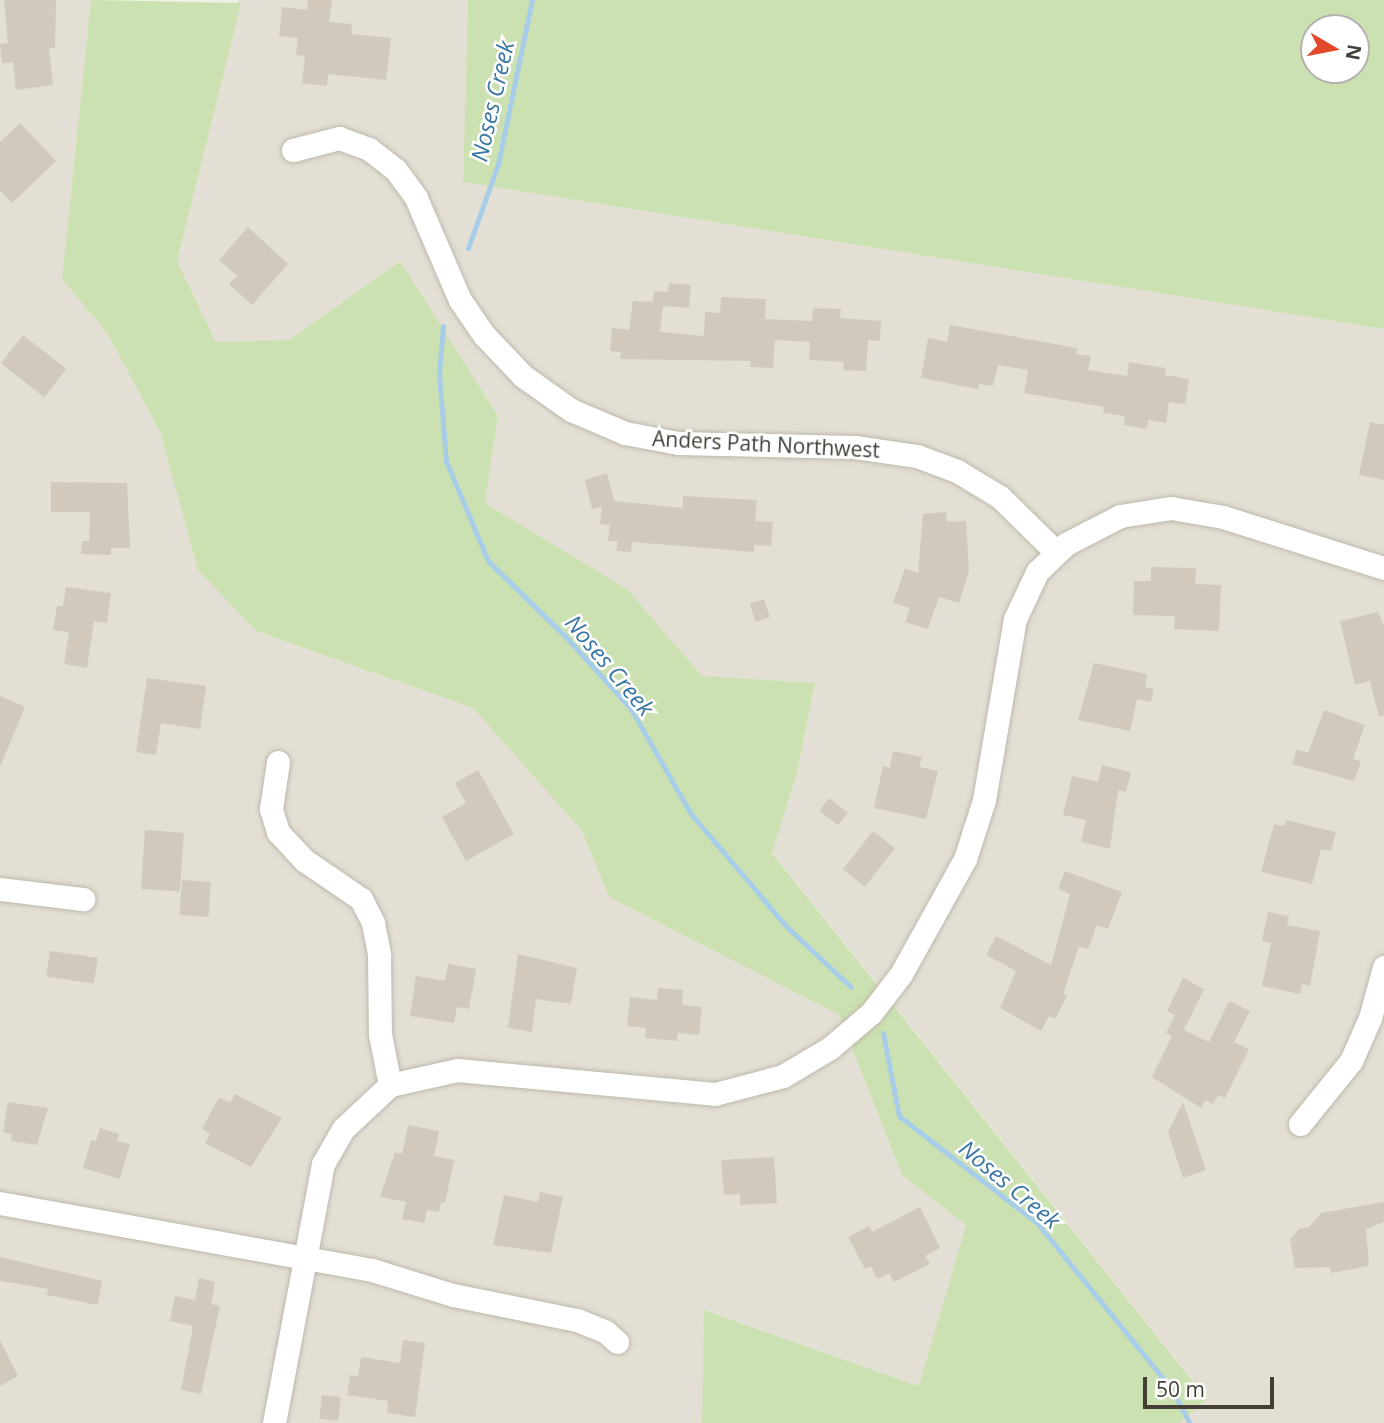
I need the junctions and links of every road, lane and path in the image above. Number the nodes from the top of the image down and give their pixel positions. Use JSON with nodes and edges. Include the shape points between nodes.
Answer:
{"nodes":[{"id":1,"x":293,"y":150,"type":"dead end"},
{"id":2,"x":1056,"y":552,"type":"junction"},
{"id":3,"x":1384,"y":568,"type":"edge"},
{"id":4,"x":278,"y":762,"type":"dead end"},
{"id":5,"x":0,"y":889,"type":"edge"},
{"id":6,"x":83,"y":899,"type":"dead end"},
{"id":7,"x":1384,"y":967,"type":"edge"},
{"id":8,"x":390,"y":1085,"type":"junction"},
{"id":9,"x":1300,"y":1124,"type":"dead end"},
{"id":10,"x":0,"y":1203,"type":"edge"},
{"id":11,"x":305,"y":1256,"type":"junction"},
{"id":12,"x":617,"y":1342,"type":"dead end"},
{"id":13,"x":274,"y":1423,"type":"edge"}],
"edges":[{"from":1,"to":2,"type":"street","name":"Anders Path Northwest","via":[[339,138],[369,149],[396,170],[416,198],[460,300],[484,335],[517,372],[572,410],[625,433],[678,443],[855,447],[917,456],[957,471],[1000,497]]},
{"from":2,"to":3,"type":"street","via":[[1108,520],[1171,508],[1223,517]]},
{"from":2,"to":8,"type":"street","via":[[1030,583],[1015,618],[984,800],[965,859],[894,985],[843,1038],[777,1079],[715,1094],[668,1093],[470,1070]]},
{"from":4,"to":8,"type":"street","via":[[271,796],[278,832],[304,860],[361,900],[373,923],[379,955],[380,1034]]},
{"from":5,"to":6,"type":"street"},
{"from":7,"to":9,"type":"street","via":[[1351,1061]]},
{"from":8,"to":11,"type":"street","via":[[351,1119],[329,1151],[319,1175]]},
{"from":10,"to":11,"type":"street"},
{"from":11,"to":12,"type":"street","via":[[372,1269],[464,1298],[577,1320]]},
{"from":11,"to":13,"type":"street"}]}
